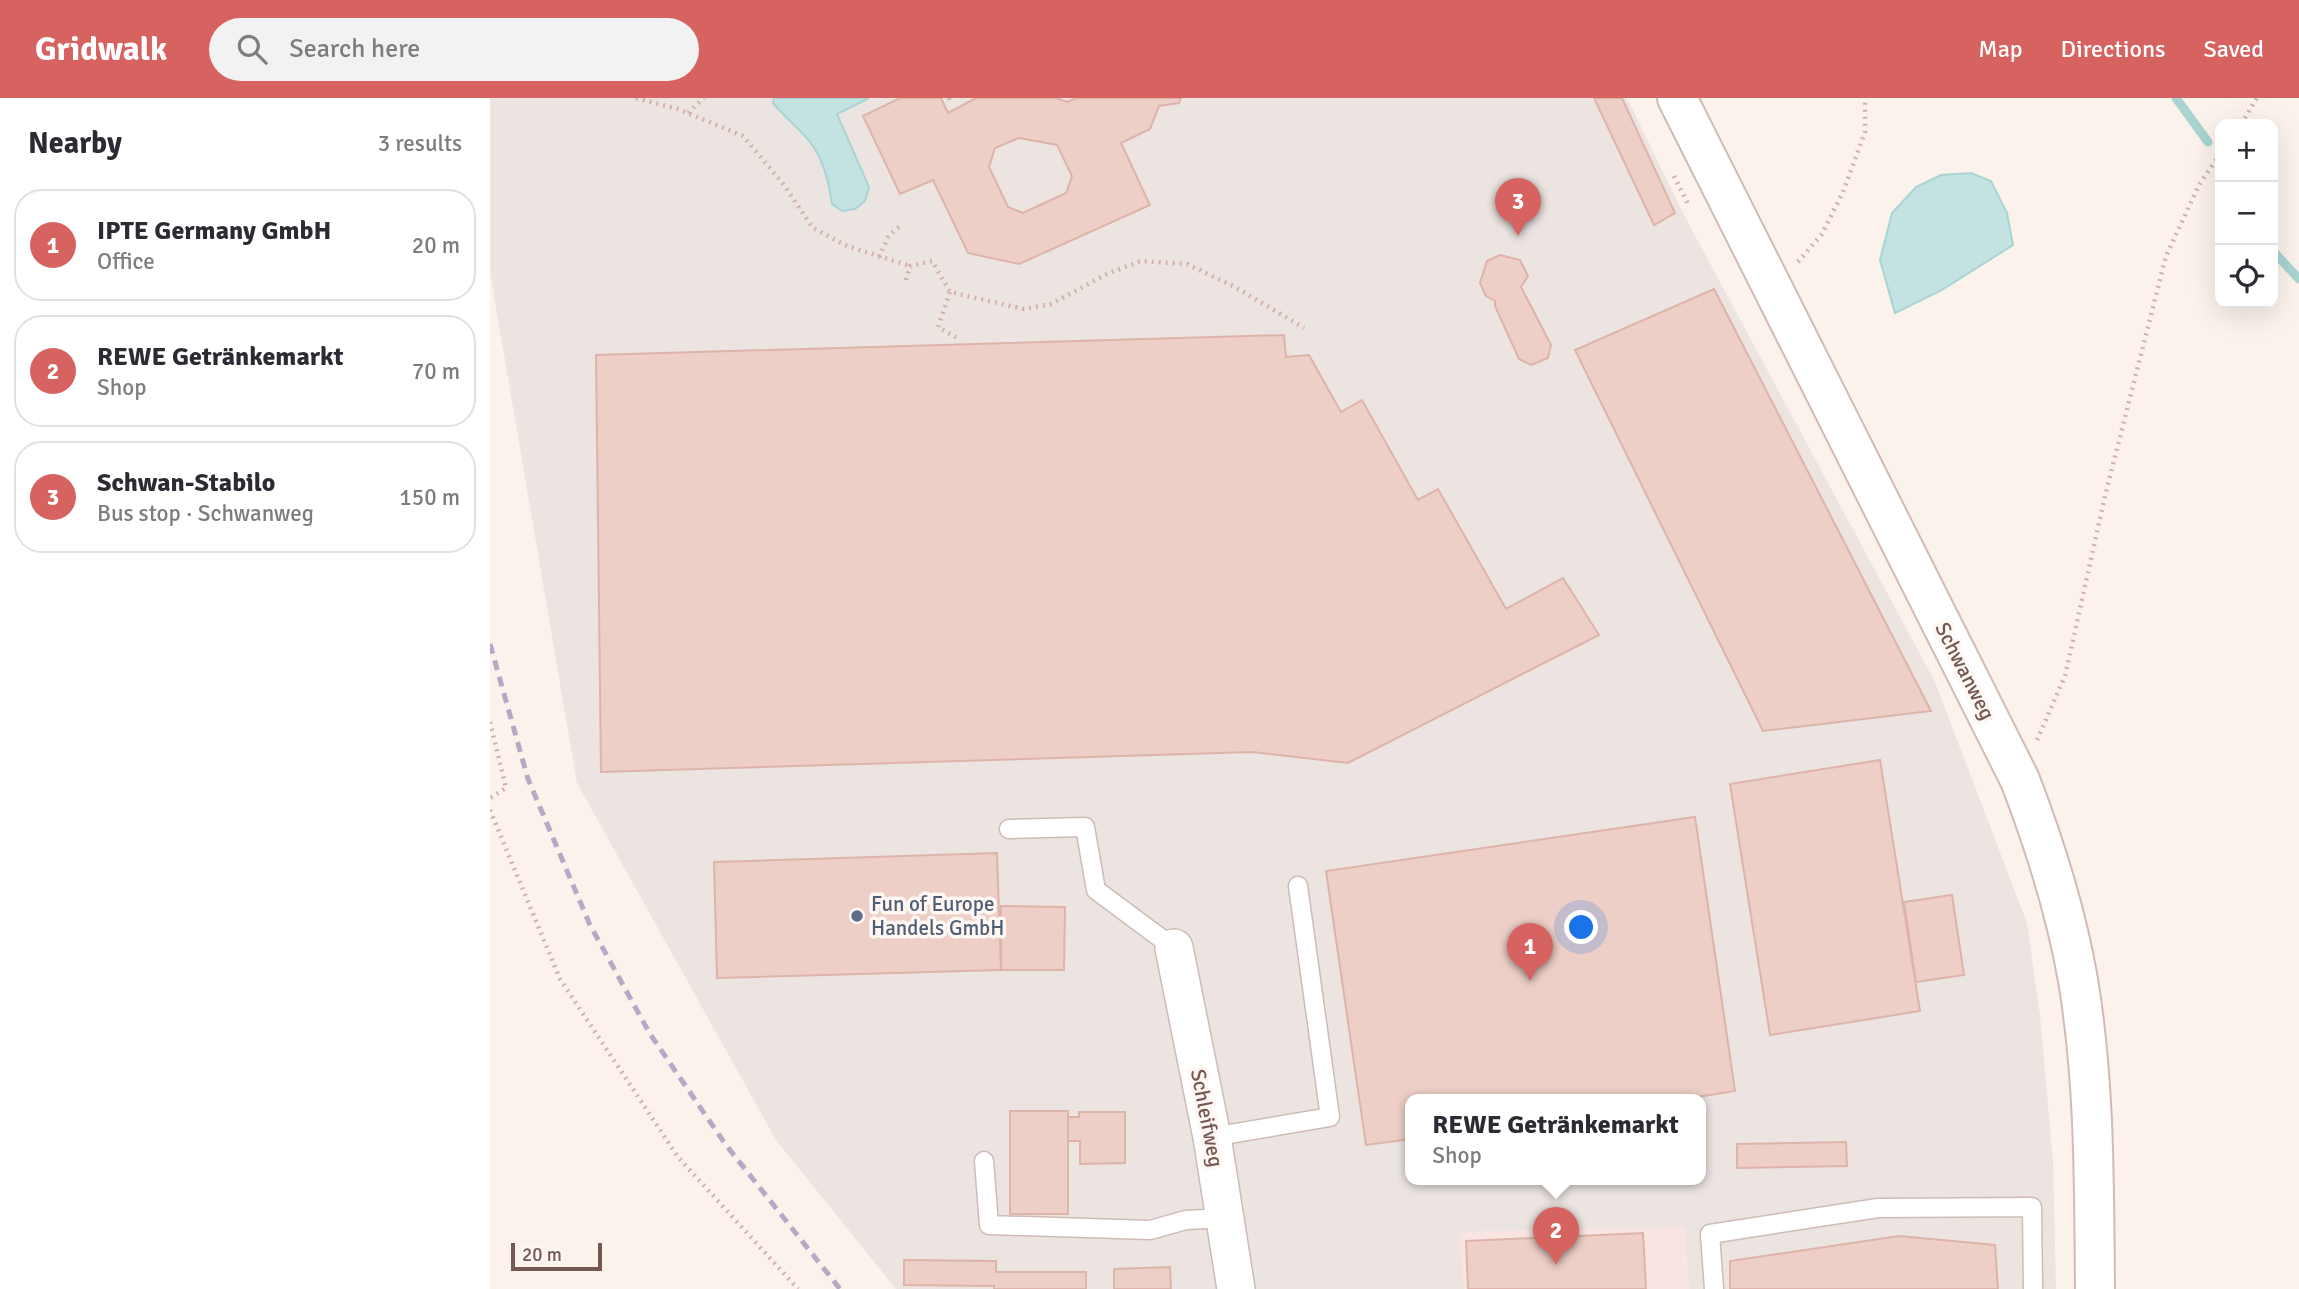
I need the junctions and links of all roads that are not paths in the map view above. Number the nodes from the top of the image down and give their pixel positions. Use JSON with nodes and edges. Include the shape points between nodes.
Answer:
{"nodes":[{"id":1,"x":1677,"y":98,"type":"edge"},
{"id":2,"x":1009,"y":828,"type":"dead end"},
{"id":3,"x":1298,"y":886,"type":"dead end"},
{"id":4,"x":1174,"y":948,"type":"joint"},
{"id":5,"x":1212,"y":1137,"type":"junction"},
{"id":6,"x":984,"y":1161,"type":"dead end"},
{"id":7,"x":1225,"y":1218,"type":"junction"},
{"id":8,"x":1236,"y":1289,"type":"edge"},
{"id":9,"x":1714,"y":1289,"type":"edge"},
{"id":10,"x":2033,"y":1289,"type":"edge"},
{"id":11,"x":2095,"y":1289,"type":"edge"}],
"edges":[{"from":1,"to":11,"type":"main road","name":"Schwanweg","via":[[2020,780],[2049,861],[2078,979],[2088,1059]]},
{"from":2,"to":4,"type":"lane","via":[[1085,827],[1096,890]]},
{"from":3,"to":5,"type":"lane","via":[[1330,1117]]},
{"from":4,"to":5,"type":"street","name":"Schleifweg"},
{"from":5,"to":7,"type":"street","name":"Schleifweg"},
{"from":6,"to":7,"type":"lane","via":[[989,1226],[1150,1230],[1186,1220]]},
{"from":7,"to":8,"type":"street","name":"Schleifweg"},
{"from":9,"to":10,"type":"lane","via":[[1710,1234],[1878,1208],[2032,1207]]}]}
